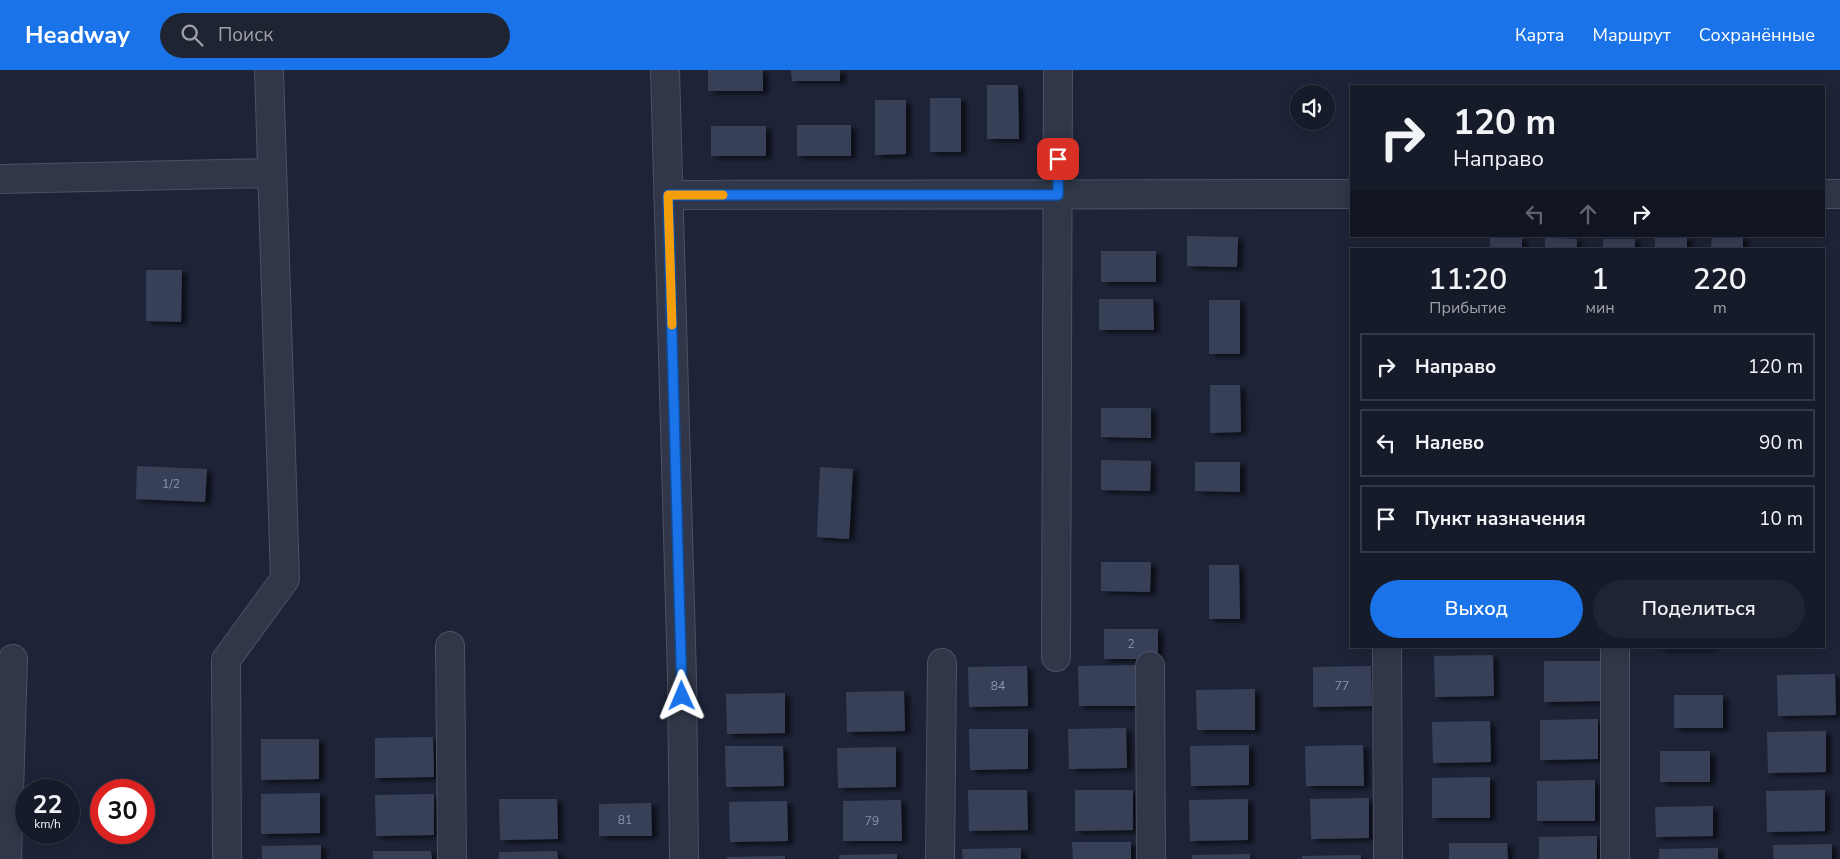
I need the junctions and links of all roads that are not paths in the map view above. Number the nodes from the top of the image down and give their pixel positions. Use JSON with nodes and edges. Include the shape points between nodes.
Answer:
{"nodes":[{"id":1,"x":269,"y":70,"type":"edge"},
{"id":2,"x":665,"y":70,"type":"edge"},
{"id":3,"x":1058,"y":70,"type":"edge"},
{"id":4,"x":272,"y":173,"type":"junction"},
{"id":5,"x":0,"y":179,"type":"edge"},
{"id":6,"x":1350,"y":194,"type":"edge"},
{"id":7,"x":1825,"y":194,"type":"edge"},
{"id":8,"x":1840,"y":194,"type":"edge"},
{"id":9,"x":668,"y":195,"type":"junction"},
{"id":10,"x":1058,"y":195,"type":"junction"},
{"id":11,"x":450,"y":646,"type":"dead end"},
{"id":12,"x":1386,"y":648,"type":"edge"},
{"id":13,"x":1616,"y":648,"type":"edge"},
{"id":14,"x":1056,"y":657,"type":"dead end"},
{"id":15,"x":13,"y":659,"type":"dead end"},
{"id":16,"x":942,"y":663,"type":"dead end"},
{"id":17,"x":1150,"y":666,"type":"dead end"},
{"id":18,"x":7,"y":859,"type":"edge"},
{"id":19,"x":227,"y":859,"type":"edge"},
{"id":20,"x":452,"y":859,"type":"edge"},
{"id":21,"x":684,"y":859,"type":"edge"},
{"id":22,"x":940,"y":859,"type":"edge"},
{"id":23,"x":1152,"y":859,"type":"edge"},
{"id":24,"x":1388,"y":859,"type":"edge"},
{"id":25,"x":1615,"y":859,"type":"edge"}],
"edges":[{"from":1,"to":4,"type":"street"},
{"from":2,"to":9,"type":"street"},
{"from":3,"to":10,"type":"street"},
{"from":4,"to":5,"type":"street"},
{"from":4,"to":19,"type":"street","via":[[285,578],[226,660]]},
{"from":6,"to":10,"type":"street"},
{"from":7,"to":8,"type":"street"},
{"from":9,"to":10,"type":"street"},
{"from":9,"to":21,"type":"street"},
{"from":10,"to":14,"type":"street"},
{"from":11,"to":20,"type":"street"},
{"from":12,"to":24,"type":"street"},
{"from":13,"to":25,"type":"street"},
{"from":15,"to":18,"type":"street"},
{"from":16,"to":22,"type":"street"},
{"from":17,"to":23,"type":"street"}]}
